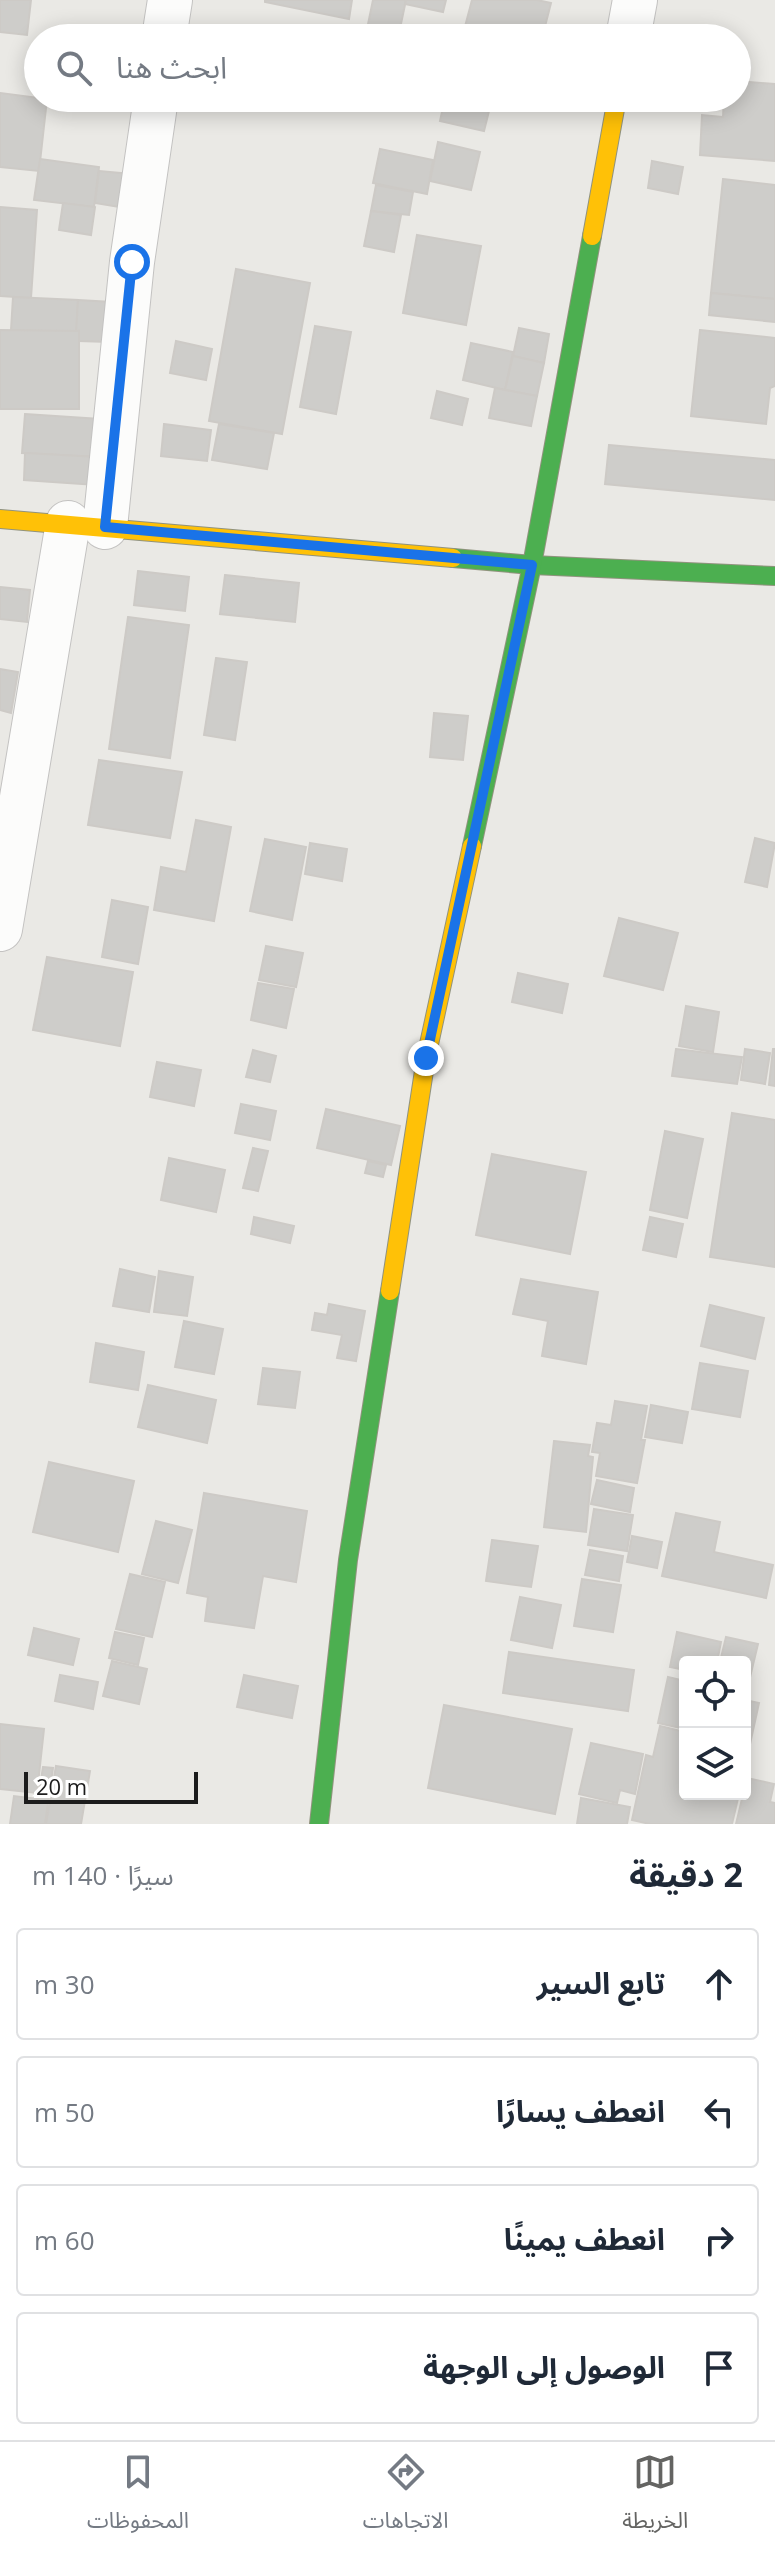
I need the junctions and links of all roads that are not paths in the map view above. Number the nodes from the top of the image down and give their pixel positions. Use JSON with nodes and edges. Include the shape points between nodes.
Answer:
{"nodes":[{"id":1,"x":170,"y":0,"type":"edge"},
{"id":2,"x":635,"y":0,"type":"edge"},
{"id":3,"x":166,"y":24,"type":"edge"},
{"id":4,"x":631,"y":24,"type":"edge"},
{"id":5,"x":154,"y":112,"type":"edge"},
{"id":6,"x":614,"y":112,"type":"edge"},
{"id":7,"x":0,"y":519,"type":"edge"},
{"id":8,"x":87,"y":525,"type":"junction"},
{"id":9,"x":532,"y":565,"type":"junction"},
{"id":10,"x":775,"y":576,"type":"edge"},
{"id":11,"x":0,"y":929,"type":"edge"},
{"id":12,"x":319,"y":1824,"type":"edge"}],
"edges":[{"from":1,"to":3,"type":"street"},
{"from":2,"to":4,"type":"street"},
{"from":5,"to":8,"type":"street"},
{"from":6,"to":9,"type":"street"},
{"from":7,"to":8,"type":"street"},
{"from":8,"to":9,"type":"street"},
{"from":8,"to":11,"type":"street"},
{"from":9,"to":10,"type":"street"},
{"from":9,"to":12,"type":"street","via":[[426,1058],[348,1560]]}]}
